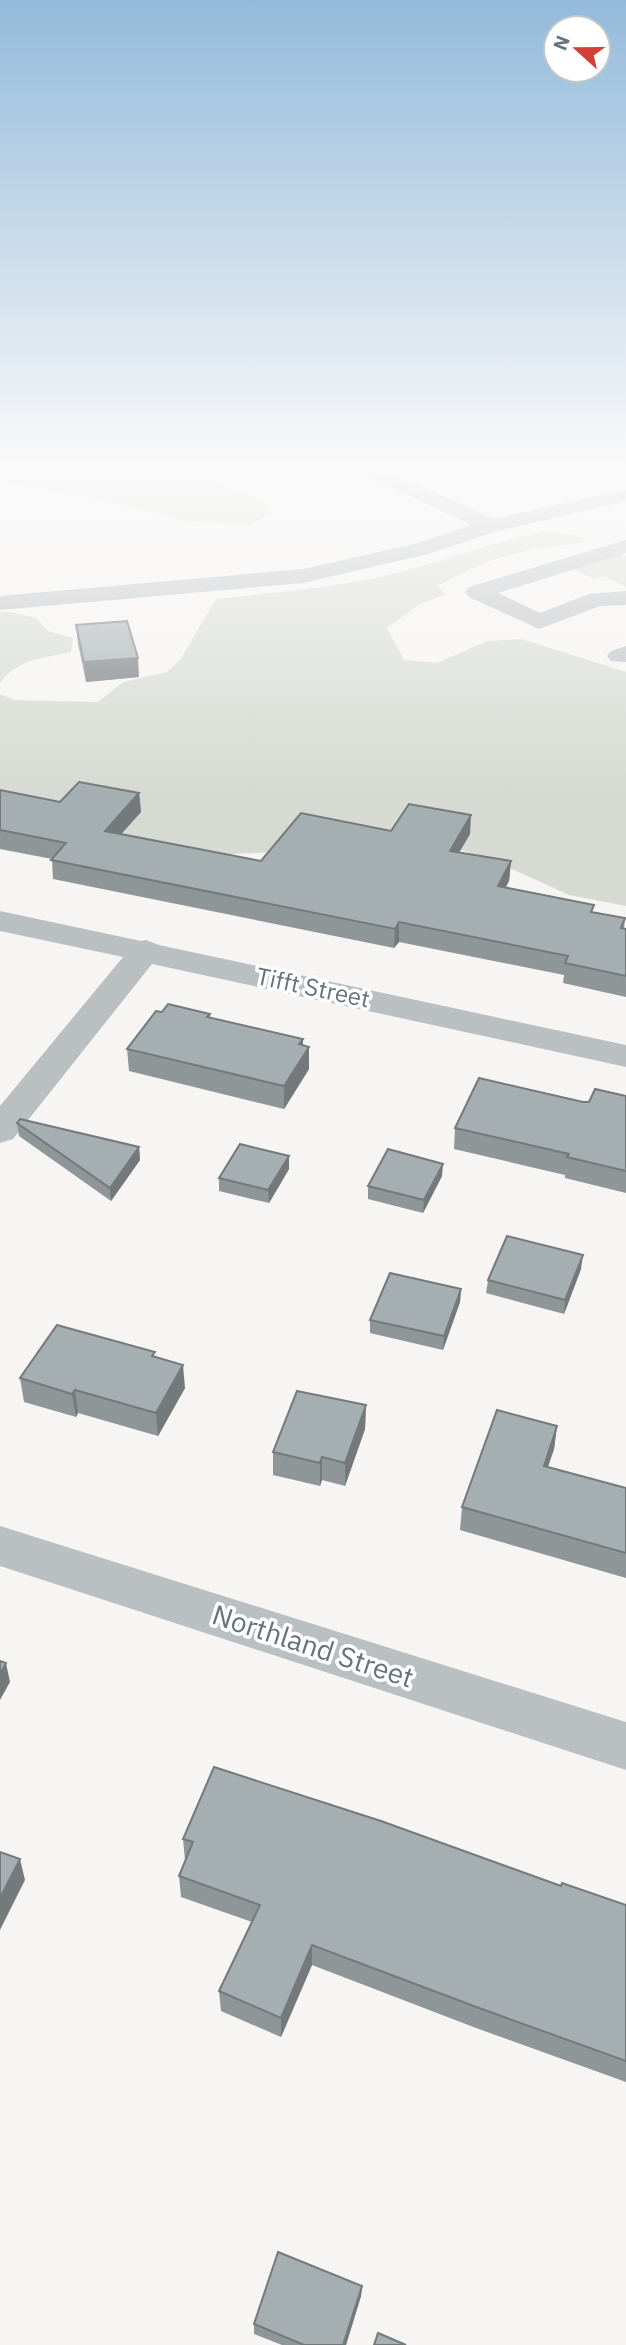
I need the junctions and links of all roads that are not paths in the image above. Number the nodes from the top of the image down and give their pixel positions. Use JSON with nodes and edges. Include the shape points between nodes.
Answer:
{"nodes":[{"id":1,"x":312,"y":573,"type":"edge"},
{"id":2,"x":537,"y":573,"type":"edge"},
{"id":3,"x":626,"y":598,"type":"edge"},
{"id":4,"x":0,"y":603,"type":"edge"},
{"id":5,"x":0,"y":921,"type":"edge"},
{"id":6,"x":146,"y":950,"type":"junction"},
{"id":7,"x":626,"y":1056,"type":"edge"},
{"id":8,"x":0,"y":1131,"type":"edge"},
{"id":9,"x":0,"y":1546,"type":"edge"},
{"id":10,"x":626,"y":1746,"type":"edge"}],
"edges":[{"from":1,"to":4,"type":"street"},
{"from":2,"to":3,"type":"street","via":[[477,592],[539,622],[597,599]]},
{"from":5,"to":6,"type":"street","name":"Tifft Street"},
{"from":6,"to":7,"type":"street","name":"Tifft Street"},
{"from":6,"to":8,"type":"street"},
{"from":9,"to":10,"type":"street","name":"Northland Street"}]}
